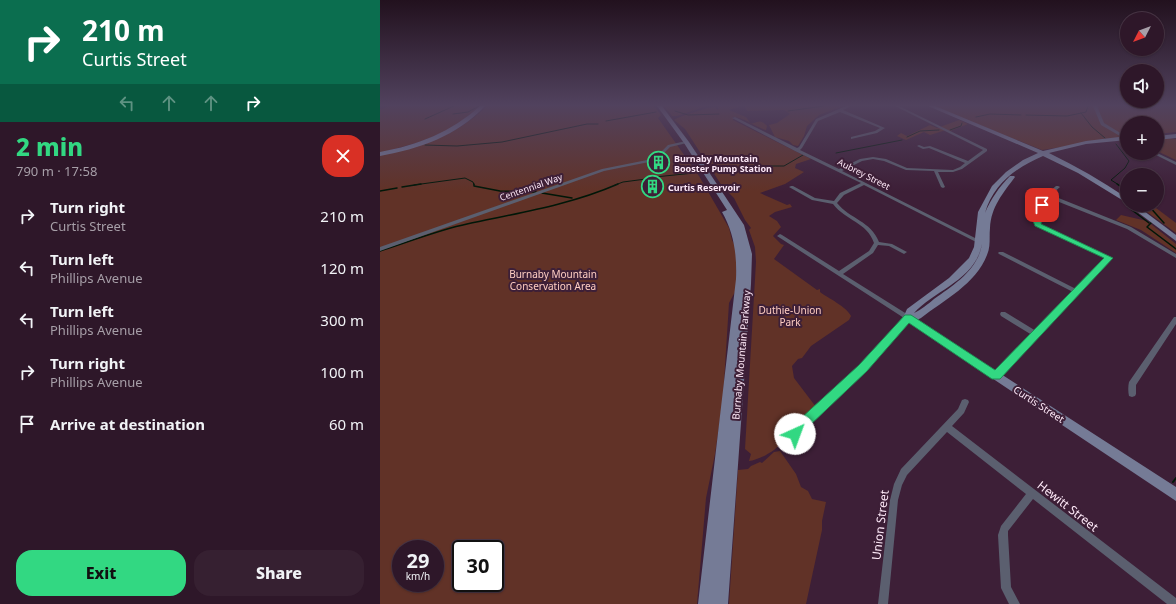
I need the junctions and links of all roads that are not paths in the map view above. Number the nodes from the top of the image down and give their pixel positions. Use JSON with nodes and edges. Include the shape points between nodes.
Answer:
{"nodes":[{"id":1,"x":445,"y":134,"type":"edge"},
{"id":2,"x":675,"y":134,"type":"edge"},
{"id":3,"x":765,"y":134,"type":"edge"},
{"id":4,"x":808,"y":134,"type":"edge"},
{"id":5,"x":869,"y":134,"type":"edge"},
{"id":6,"x":954,"y":134,"type":"edge"},
{"id":7,"x":998,"y":134,"type":"edge"},
{"id":8,"x":1176,"y":135,"type":"edge"},
{"id":9,"x":1164,"y":136,"type":"edge"},
{"id":10,"x":852,"y":138,"type":"dead end"},
{"id":11,"x":1120,"y":140,"type":"edge"},
{"id":12,"x":683,"y":142,"type":"junction"},
{"id":13,"x":929,"y":147,"type":"dead end"},
{"id":14,"x":796,"y":150,"type":"junction"},
{"id":15,"x":380,"y":154,"type":"edge"},
{"id":16,"x":1046,"y":155,"type":"junction"},
{"id":17,"x":1164,"y":158,"type":"edge"},
{"id":18,"x":968,"y":163,"type":"junction"},
{"id":19,"x":1176,"y":164,"type":"edge"},
{"id":20,"x":838,"y":171,"type":"junction"},
{"id":21,"x":936,"y":171,"type":"junction"},
{"id":22,"x":863,"y":184,"type":"junction"},
{"id":23,"x":791,"y":187,"type":"dead end"},
{"id":24,"x":943,"y":187,"type":"dead end"},
{"id":25,"x":1058,"y":187,"type":"dead end"},
{"id":26,"x":1049,"y":196,"type":"junction"},
{"id":27,"x":1120,"y":196,"type":"edge"},
{"id":28,"x":835,"y":203,"type":"junction"},
{"id":29,"x":1141,"y":212,"type":"edge"},
{"id":30,"x":780,"y":236,"type":"dead end"},
{"id":31,"x":1176,"y":239,"type":"edge"},
{"id":32,"x":978,"y":241,"type":"junction"},
{"id":33,"x":877,"y":243,"type":"junction"},
{"id":34,"x":986,"y":245,"type":"junction"},
{"id":35,"x":380,"y":249,"type":"edge"},
{"id":36,"x":904,"y":252,"type":"dead end"},
{"id":37,"x":1001,"y":253,"type":"dead end"},
{"id":38,"x":1176,"y":256,"type":"edge"},
{"id":39,"x":840,"y":273,"type":"junction"},
{"id":40,"x":1077,"y":292,"type":"junction"},
{"id":41,"x":1002,"y":314,"type":"dead end"},
{"id":42,"x":908,"y":318,"type":"junction"},
{"id":43,"x":1176,"y":319,"type":"edge"},
{"id":44,"x":1036,"y":334,"type":"junction"},
{"id":45,"x":996,"y":376,"type":"junction"},
{"id":46,"x":1132,"y":394,"type":"dead end"},
{"id":47,"x":965,"y":402,"type":"dead end"},
{"id":48,"x":946,"y":427,"type":"junction"},
{"id":49,"x":795,"y":434,"type":"dead end"},
{"id":50,"x":1032,"y":493,"type":"junction"},
{"id":51,"x":1176,"y":495,"type":"edge"},
{"id":52,"x":706,"y":604,"type":"edge"},
{"id":53,"x":720,"y":604,"type":"edge"},
{"id":54,"x":883,"y":604,"type":"edge"},
{"id":55,"x":1015,"y":604,"type":"edge"},
{"id":56,"x":1175,"y":604,"type":"edge"}],
"edges":[{"from":1,"to":15,"type":"street","via":[[411,147]]},
{"from":2,"to":12,"type":"street","name":"Burnaby Mountain Parkway"},
{"from":3,"to":14,"type":"street","name":"Aubrey Street"},
{"from":4,"to":14,"type":"street"},
{"from":5,"to":10,"type":"street"},
{"from":6,"to":18,"type":"street","via":[[985,148],[985,151]]},
{"from":7,"to":16,"type":"street"},
{"from":8,"to":9,"type":"street"},
{"from":11,"to":16,"type":"street","via":[[1074,145]]},
{"from":12,"to":35,"type":"street","name":"Centennial Way","via":[[667,147],[658,157],[648,161],[603,170]]},
{"from":12,"to":52,"type":"street","name":"Burnaby Mountain Parkway","via":[[732,222],[738,240],[741,263]]},
{"from":12,"to":53,"type":"street","name":"Burnaby Mountain Parkway","via":[[737,220],[743,232],[748,254]]},
{"from":13,"to":18,"type":"street"},
{"from":14,"to":20,"type":"street","name":"Aubrey Street"},
{"from":16,"to":27,"type":"street","via":[[1078,170]]},
{"from":16,"to":32,"type":"street","via":[[1012,170],[990,192],[979,220]]},
{"from":16,"to":34,"type":"street","via":[[1020,171],[997,195],[990,212]]},
{"from":17,"to":19,"type":"street"},
{"from":18,"to":21,"type":"street","via":[[957,170]]},
{"from":20,"to":21,"type":"street","via":[[861,160],[873,158],[906,169]]},
{"from":20,"to":22,"type":"street","name":"Aubrey Street"},
{"from":21,"to":24,"type":"street"},
{"from":22,"to":28,"type":"street","via":[[842,194]]},
{"from":22,"to":32,"type":"street","name":"Aubrey Street"},
{"from":23,"to":28,"type":"street","via":[[814,199]]},
{"from":25,"to":26,"type":"street"},
{"from":26,"to":38,"type":"street","via":[[1134,231]]},
{"from":26,"to":40,"type":"street","via":[[1042,205],[1037,221],[1040,229],[1109,258]]},
{"from":28,"to":33,"type":"street","via":[[841,212],[871,230]]},
{"from":29,"to":31,"type":"street"},
{"from":30,"to":39,"type":"street","name":"Curtis Street"},
{"from":32,"to":34,"type":"street","name":"Aubrey Street"},
{"from":32,"to":42,"type":"street","via":[[970,263],[910,311]]},
{"from":33,"to":36,"type":"street","via":[[890,245]]},
{"from":33,"to":39,"type":"street","via":[[871,252]]},
{"from":34,"to":42,"type":"street","via":[[983,257],[970,275],[918,316]]},
{"from":37,"to":40,"type":"street"},
{"from":39,"to":42,"type":"street","name":"Curtis Street"},
{"from":40,"to":44,"type":"street"},
{"from":41,"to":44,"type":"street"},
{"from":42,"to":45,"type":"street","name":"Curtis Street"},
{"from":42,"to":49,"type":"street","via":[[863,368]]},
{"from":43,"to":46,"type":"street","via":[[1132,384]]},
{"from":44,"to":45,"type":"street"},
{"from":45,"to":51,"type":"street","name":"Curtis Street"},
{"from":47,"to":48,"type":"street","name":"Union Street","via":[[961,411]]},
{"from":48,"to":50,"type":"street","name":"Hewitt Street"},
{"from":48,"to":54,"type":"street","name":"Union Street","via":[[904,472],[898,484]]},
{"from":50,"to":55,"type":"street","via":[[1004,529],[1003,535],[1006,588]]},
{"from":50,"to":56,"type":"street","name":"Hewitt Street"}]}
